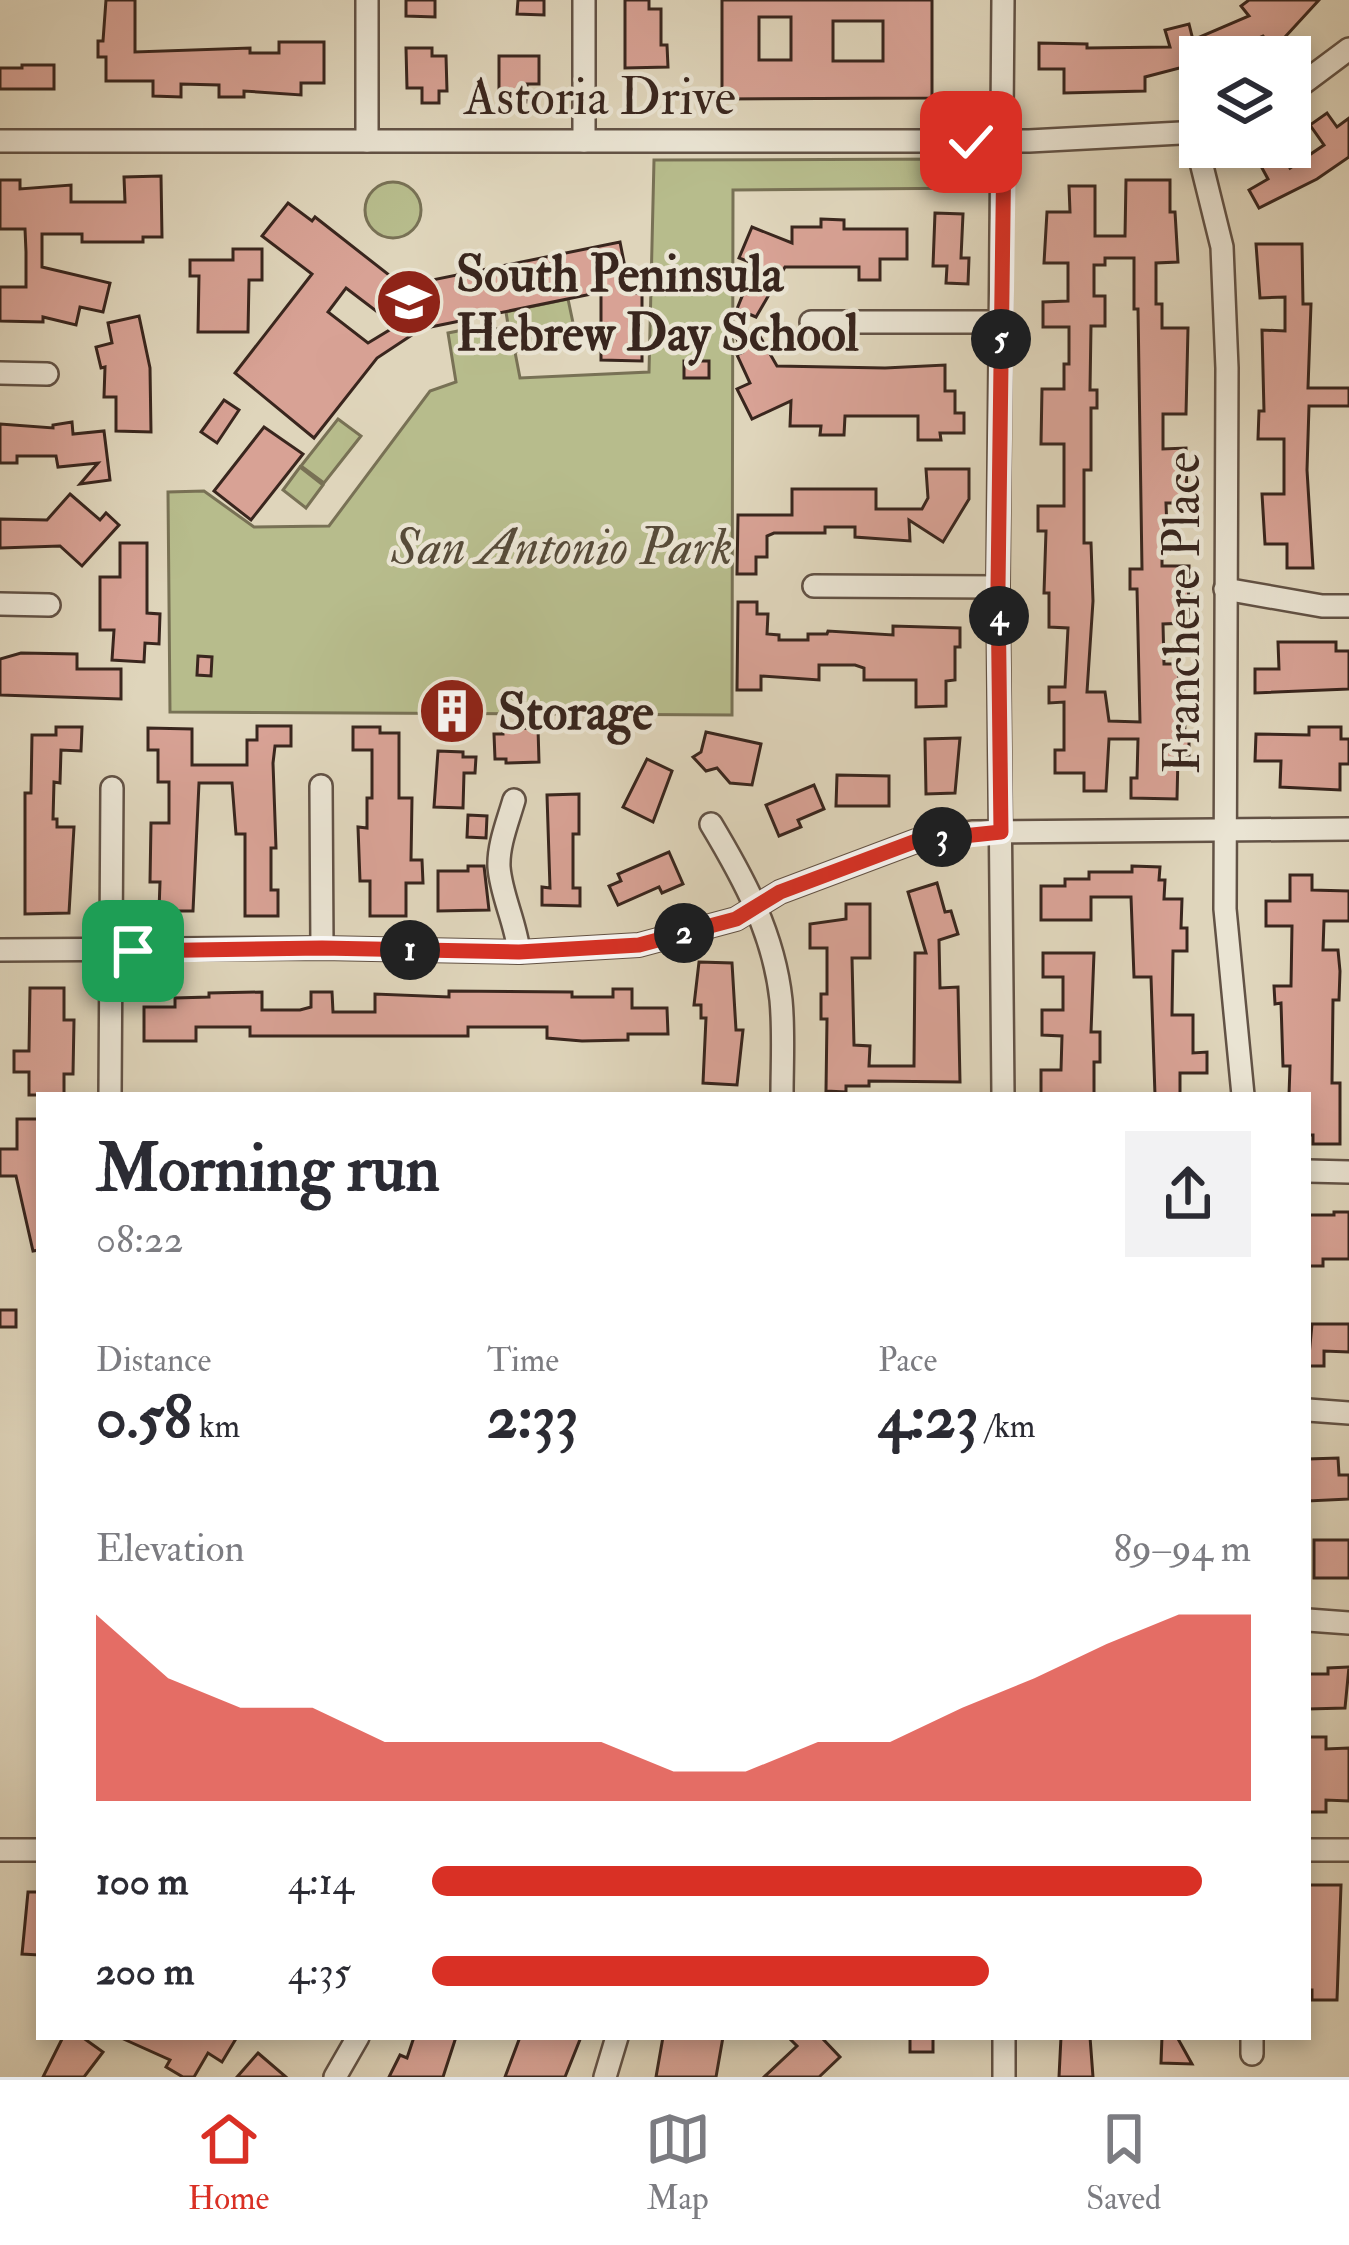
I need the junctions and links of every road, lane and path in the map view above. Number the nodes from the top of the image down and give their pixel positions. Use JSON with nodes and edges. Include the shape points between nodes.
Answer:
{"nodes":[{"id":1,"x":367,"y":0,"type":"edge"},
{"id":2,"x":584,"y":0,"type":"edge"},
{"id":3,"x":1003,"y":0,"type":"edge"},
{"id":4,"x":1349,"y":49,"type":"edge"},
{"id":5,"x":1311,"y":77,"type":"edge"},
{"id":6,"x":1179,"y":134,"type":"edge"},
{"id":7,"x":0,"y":141,"type":"edge"},
{"id":8,"x":367,"y":141,"type":"junction"},
{"id":9,"x":584,"y":141,"type":"junction"},
{"id":10,"x":1004,"y":142,"type":"junction"},
{"id":11,"x":1205,"y":168,"type":"edge"},
{"id":12,"x":811,"y":322,"type":"dead end"},
{"id":13,"x":1001,"y":322,"type":"junction"},
{"id":14,"x":0,"y":374,"type":"edge"},
{"id":15,"x":47,"y":374,"type":"dead end"},
{"id":16,"x":814,"y":586,"type":"dead end"},
{"id":17,"x":998,"y":587,"type":"junction"},
{"id":18,"x":1226,"y":589,"type":"junction"},
{"id":19,"x":0,"y":604,"type":"edge"},
{"id":20,"x":49,"y":605,"type":"dead end"},
{"id":21,"x":1349,"y":606,"type":"edge"},
{"id":22,"x":321,"y":786,"type":"dead end"},
{"id":23,"x":112,"y":788,"type":"dead end"},
{"id":24,"x":514,"y":800,"type":"dead end"},
{"id":25,"x":711,"y":824,"type":"dead end"},
{"id":26,"x":1349,"y":829,"type":"edge"},
{"id":27,"x":1226,"y":830,"type":"junction"},
{"id":28,"x":1001,"y":832,"type":"junction"},
{"id":29,"x":755,"y":904,"type":"junction"},
{"id":30,"x":322,"y":948,"type":"junction"},
{"id":31,"x":0,"y":950,"type":"edge"},
{"id":32,"x":112,"y":951,"type":"junction"},
{"id":33,"x":519,"y":952,"type":"junction"},
{"id":34,"x":110,"y":1092,"type":"edge"},
{"id":35,"x":782,"y":1092,"type":"edge"},
{"id":36,"x":1004,"y":1092,"type":"edge"},
{"id":37,"x":1243,"y":1092,"type":"edge"},
{"id":38,"x":1311,"y":1172,"type":"edge"},
{"id":39,"x":1349,"y":1172,"type":"edge"},
{"id":40,"x":1311,"y":1409,"type":"edge"},
{"id":41,"x":1349,"y":1413,"type":"edge"},
{"id":42,"x":1311,"y":1620,"type":"edge"},
{"id":43,"x":1349,"y":1623,"type":"edge"},
{"id":44,"x":0,"y":1850,"type":"edge"},
{"id":45,"x":36,"y":1850,"type":"edge"},
{"id":46,"x":1311,"y":1850,"type":"edge"},
{"id":47,"x":1349,"y":1850,"type":"edge"},
{"id":48,"x":356,"y":2040,"type":"edge"},
{"id":49,"x":616,"y":2040,"type":"edge"},
{"id":50,"x":1004,"y":2040,"type":"edge"},
{"id":51,"x":335,"y":2077,"type":"edge"},
{"id":52,"x":605,"y":2077,"type":"edge"},
{"id":53,"x":1004,"y":2077,"type":"edge"}],
"edges":[{"from":1,"to":8,"type":"street"},
{"from":2,"to":9,"type":"street"},
{"from":3,"to":10,"type":"street"},
{"from":4,"to":5,"type":"street"},
{"from":6,"to":10,"type":"street","name":"Astoria Drive"},
{"from":7,"to":8,"type":"street","name":"Astoria Drive"},
{"from":8,"to":9,"type":"street","name":"Astoria Drive"},
{"from":9,"to":10,"type":"street","name":"Astoria Drive"},
{"from":10,"to":13,"type":"street"},
{"from":11,"to":18,"type":"street","name":"Franchere Place","via":[[1222,247]]},
{"from":12,"to":13,"type":"street"},
{"from":13,"to":17,"type":"street"},
{"from":14,"to":15,"type":"street"},
{"from":16,"to":17,"type":"street"},
{"from":17,"to":28,"type":"street"},
{"from":18,"to":21,"type":"street"},
{"from":18,"to":27,"type":"street","name":"Franchere Place"},
{"from":19,"to":20,"type":"street"},
{"from":22,"to":30,"type":"street"},
{"from":23,"to":32,"type":"street"},
{"from":24,"to":33,"type":"street","via":[[499,868]]},
{"from":25,"to":29,"type":"street"},
{"from":26,"to":27,"type":"street"},
{"from":27,"to":28,"type":"street"},
{"from":27,"to":37,"type":"street","name":"Franchere Place","via":[[1225,909]]},
{"from":28,"to":29,"type":"street","via":[[916,841]]},
{"from":28,"to":36,"type":"street"},
{"from":29,"to":33,"type":"street","via":[[736,919],[639,945]]},
{"from":29,"to":35,"type":"street","via":[[781,999]]},
{"from":30,"to":32,"type":"street"},
{"from":30,"to":33,"type":"street"},
{"from":31,"to":32,"type":"street"},
{"from":32,"to":34,"type":"street"},
{"from":38,"to":39,"type":"street"},
{"from":40,"to":41,"type":"street"},
{"from":42,"to":43,"type":"street"},
{"from":44,"to":45,"type":"street"},
{"from":46,"to":47,"type":"street"},
{"from":48,"to":51,"type":"street"},
{"from":49,"to":52,"type":"street"},
{"from":50,"to":53,"type":"street"}]}
